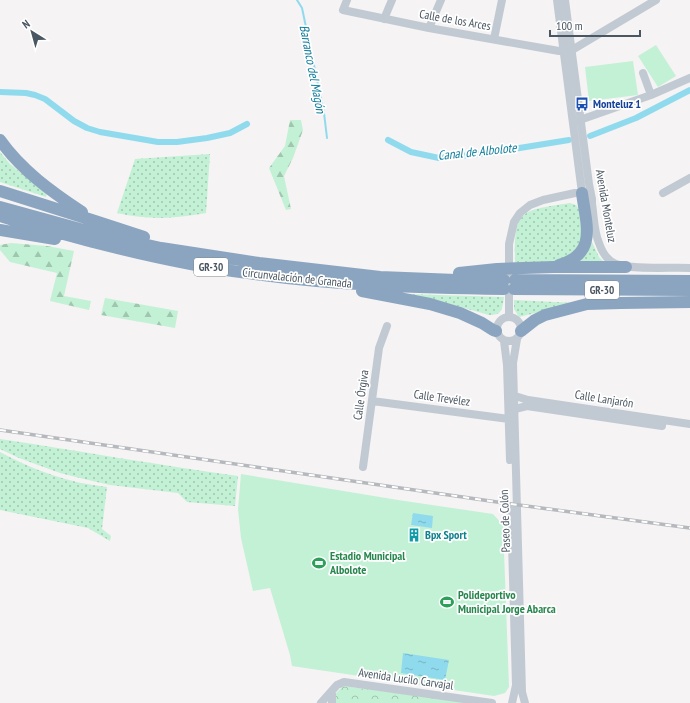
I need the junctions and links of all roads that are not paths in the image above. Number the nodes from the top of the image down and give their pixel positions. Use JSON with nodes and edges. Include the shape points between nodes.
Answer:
{"nodes":[{"id":1,"x":346,"y":0,"type":"edge"},
{"id":2,"x":392,"y":0,"type":"edge"},
{"id":3,"x":441,"y":0,"type":"edge"},
{"id":4,"x":502,"y":0,"type":"edge"},
{"id":5,"x":557,"y":0,"type":"edge"},
{"id":6,"x":565,"y":0,"type":"edge"},
{"id":7,"x":656,"y":0,"type":"edge"},
{"id":8,"x":384,"y":19,"type":"junction"},
{"id":9,"x":429,"y":28,"type":"junction"},
{"id":10,"x":494,"y":39,"type":"junction"},
{"id":11,"x":568,"y":51,"type":"junction"},
{"id":12,"x":643,"y":73,"type":"dead end"},
{"id":13,"x":690,"y":78,"type":"edge"},
{"id":14,"x":651,"y":95,"type":"junction"},
{"id":15,"x":577,"y":121,"type":"junction"},
{"id":16,"x":0,"y":140,"type":"edge"},
{"id":17,"x":690,"y":178,"type":"edge"},
{"id":18,"x":0,"y":191,"type":"edge"},
{"id":19,"x":582,"y":192,"type":"junction"},
{"id":20,"x":663,"y":193,"type":"dead end"},
{"id":21,"x":588,"y":206,"type":"junction"},
{"id":22,"x":0,"y":207,"type":"edge"},
{"id":23,"x":0,"y":216,"type":"edge"},
{"id":24,"x":95,"y":221,"type":"junction"},
{"id":25,"x":0,"y":230,"type":"edge"},
{"id":26,"x":34,"y":236,"type":"junction"},
{"id":27,"x":0,"y":237,"type":"edge"},
{"id":28,"x":105,"y":245,"type":"junction"},
{"id":29,"x":173,"y":250,"type":"junction"},
{"id":30,"x":554,"y":267,"type":"junction"},
{"id":31,"x":626,"y":267,"type":"junction"},
{"id":32,"x":690,"y":268,"type":"edge"},
{"id":33,"x":366,"y":276,"type":"junction"},
{"id":34,"x":318,"y":281,"type":"junction"},
{"id":35,"x":690,"y":281,"type":"edge"},
{"id":36,"x":509,"y":284,"type":"junction"},
{"id":37,"x":690,"y":290,"type":"edge"},
{"id":38,"x":690,"y":302,"type":"edge"},
{"id":39,"x":509,"y":317,"type":"junction"},
{"id":40,"x":388,"y":326,"type":"dead end"},
{"id":41,"x":496,"y":331,"type":"junction"},
{"id":42,"x":519,"y":335,"type":"junction"},
{"id":43,"x":504,"y":341,"type":"junction"},
{"id":44,"x":515,"y":396,"type":"junction"},
{"id":45,"x":372,"y":401,"type":"junction"},
{"id":46,"x":515,"y":409,"type":"junction"},
{"id":47,"x":509,"y":419,"type":"junction"},
{"id":48,"x":690,"y":424,"type":"edge"},
{"id":49,"x":690,"y":430,"type":"edge"},
{"id":50,"x":362,"y":467,"type":"dead end"},
{"id":51,"x":513,"y":483,"type":"junction"},
{"id":52,"x":515,"y":525,"type":"junction"},
{"id":53,"x":332,"y":691,"type":"junction"},
{"id":54,"x":320,"y":703,"type":"edge"},
{"id":55,"x":332,"y":703,"type":"edge"},
{"id":56,"x":492,"y":703,"type":"edge"},
{"id":57,"x":512,"y":703,"type":"edge"},
{"id":58,"x":524,"y":703,"type":"edge"}],
"edges":[{"from":1,"to":8,"type":"street","name":"Calle de los Arces","via":[[343,10]]},
{"from":2,"to":8,"type":"street"},
{"from":3,"to":9,"type":"street"},
{"from":4,"to":10,"type":"street"},
{"from":5,"to":11,"type":"street","name":"Avenida Monteluz"},
{"from":6,"to":11,"type":"street","name":"Avenida Monteluz"},
{"from":7,"to":11,"type":"street"},
{"from":8,"to":9,"type":"street","name":"Calle de los Arces"},
{"from":9,"to":10,"type":"street","name":"Calle de los Arces"},
{"from":10,"to":11,"type":"street","name":"Calle de los Arces"},
{"from":11,"to":15,"type":"street","name":"Avenida Monteluz"},
{"from":12,"to":14,"type":"street"},
{"from":13,"to":14,"type":"street"},
{"from":14,"to":15,"type":"street"},
{"from":15,"to":19,"type":"street","name":"Avenida Monteluz"},
{"from":16,"to":24,"type":"highway","via":[[42,185]]},
{"from":17,"to":20,"type":"street"},
{"from":18,"to":24,"type":"highway"},
{"from":19,"to":21,"type":"street","name":"Avenida Monteluz","via":[[592,199]]},
{"from":19,"to":21,"type":"highway","via":[[577,201]]},
{"from":19,"to":39,"type":"street","via":[[530,205],[514,222],[509,261]]},
{"from":21,"to":30,"type":"highway","via":[[586,244],[576,257]]},
{"from":21,"to":31,"type":"street","name":"Avenida Monteluz","via":[[604,254],[609,260]]},
{"from":22,"to":29,"type":"highway","name":"Circunvalación de Granada","number":"GR-30","via":[[80,229]]},
{"from":23,"to":28,"type":"highway","name":"Circunvalación de Granada","number":"GR-30"},
{"from":24,"to":29,"type":"highway","via":[[163,243]]},
{"from":25,"to":26,"type":"highway"},
{"from":26,"to":27,"type":"highway"},
{"from":26,"to":28,"type":"highway","via":[[92,246]]},
{"from":28,"to":34,"type":"highway","name":"Circunvalación de Granada","number":"GR-30","via":[[188,264]]},
{"from":29,"to":33,"type":"highway","name":"Circunvalación de Granada","number":"GR-30"},
{"from":30,"to":31,"type":"highway"},
{"from":30,"to":33,"type":"highway","via":[[498,268],[435,274],[380,272]]},
{"from":31,"to":32,"type":"street","name":"Avenida Monteluz"},
{"from":33,"to":36,"type":"highway","name":"Circunvalación de Granada","number":"GR-30"},
{"from":34,"to":36,"type":"highway","name":"Circunvalación de Granada","number":"GR-30","via":[[391,286]]},
{"from":34,"to":41,"type":"highway","via":[[331,286],[430,304],[460,313]]},
{"from":35,"to":36,"type":"highway","name":"Circunvalación de Granada","number":"GR-30"},
{"from":36,"to":37,"type":"highway","name":"Circunvalación de Granada","number":"GR-30"},
{"from":38,"to":42,"type":"highway","via":[[587,304],[545,315],[535,320]]},
{"from":39,"to":41,"type":"street","via":[[501,319]]},
{"from":39,"to":42,"type":"street","via":[[519,323]]},
{"from":40,"to":45,"type":"street","name":"Calle Órgiva","via":[[379,348]]},
{"from":41,"to":43,"type":"street"},
{"from":42,"to":43,"type":"street","via":[[510,342]]},
{"from":42,"to":44,"type":"street","name":"Paseo de Colón","via":[[513,363]]},
{"from":43,"to":47,"type":"street","name":"Paseo de Colón"},
{"from":44,"to":46,"type":"street","name":"Paseo de Colón"},
{"from":44,"to":48,"type":"street","name":"Calle Lanjarón"},
{"from":45,"to":47,"type":"street","name":"Calle Trevélez"},
{"from":45,"to":50,"type":"street","name":"Calle Órgiva"},
{"from":46,"to":49,"type":"street","name":"Calle Lanjarón","via":[[527,406]]},
{"from":46,"to":51,"type":"street","name":"Paseo de Colón"},
{"from":47,"to":51,"type":"street","name":"Paseo de Colón"},
{"from":51,"to":52,"type":"street","name":"Paseo de Colón"},
{"from":52,"to":57,"type":"street","name":"Paseo de Colón","via":[[516,685]]},
{"from":52,"to":58,"type":"street","name":"Paseo de Colón"},
{"from":53,"to":54,"type":"street","name":"Avenida Lucilo Carvajal"},
{"from":53,"to":55,"type":"street"},
{"from":53,"to":56,"type":"street","name":"Avenida Lucilo Carvajal","via":[[344,682]]},
{"from":57,"to":58,"type":"street"}]}
